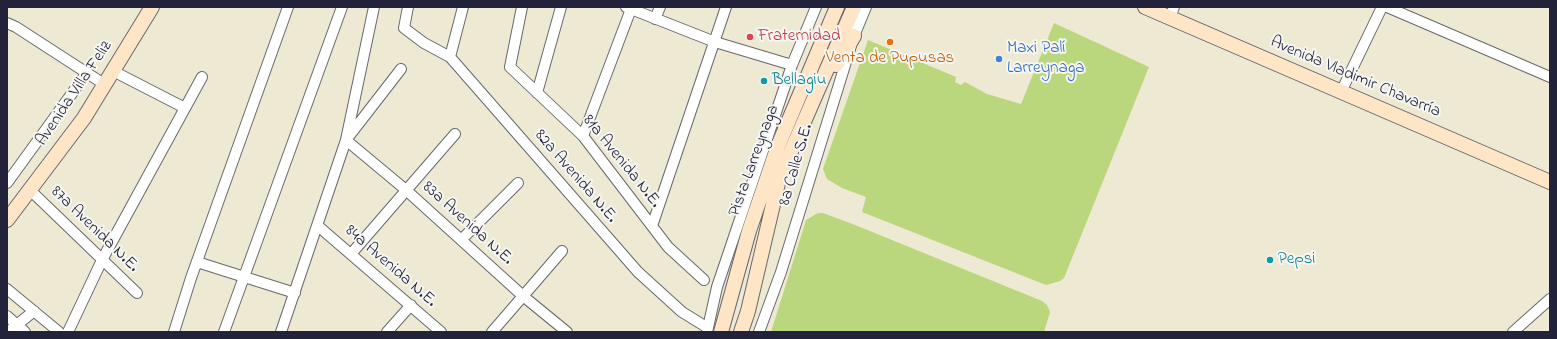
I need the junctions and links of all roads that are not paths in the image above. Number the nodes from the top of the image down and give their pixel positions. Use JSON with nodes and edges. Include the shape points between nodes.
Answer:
{"nodes":[{"id":1,"x":152,"y":7,"type":"edge"},
{"id":2,"x":288,"y":7,"type":"edge"},
{"id":3,"x":342,"y":7,"type":"edge"},
{"id":4,"x":374,"y":7,"type":"edge"},
{"id":5,"x":408,"y":7,"type":"edge"},
{"id":6,"x":463,"y":7,"type":"edge"},
{"id":7,"x":522,"y":7,"type":"edge"},
{"id":8,"x":561,"y":7,"type":"edge"},
{"id":9,"x":660,"y":7,"type":"edge"},
{"id":10,"x":726,"y":7,"type":"edge"},
{"id":11,"x":816,"y":7,"type":"edge"},
{"id":12,"x":837,"y":7,"type":"edge"},
{"id":13,"x":854,"y":7,"type":"edge"},
{"id":14,"x":866,"y":7,"type":"edge"},
{"id":15,"x":1145,"y":7,"type":"edge"},
{"id":16,"x":1382,"y":7,"type":"edge"},
{"id":17,"x":1388,"y":7,"type":"edge"},
{"id":18,"x":628,"y":8,"type":"edge"},
{"id":19,"x":1172,"y":12,"type":"edge"},
{"id":20,"x":655,"y":19,"type":"junction"},
{"id":21,"x":7,"y":23,"type":"edge"},
{"id":22,"x":854,"y":36,"type":"junction"},
{"id":23,"x":715,"y":42,"type":"junction"},
{"id":24,"x":450,"y":57,"type":"junction"},
{"id":25,"x":792,"y":66,"type":"junction"},
{"id":26,"x":401,"y":69,"type":"dead end"},
{"id":27,"x":113,"y":70,"type":"junction"},
{"id":28,"x":86,"y":74,"type":"junction"},
{"id":29,"x":202,"y":77,"type":"dead end"},
{"id":30,"x":1550,"y":77,"type":"edge"},
{"id":31,"x":104,"y":84,"type":"junction"},
{"id":32,"x":1341,"y":92,"type":"junction"},
{"id":33,"x":537,"y":93,"type":"junction"},
{"id":34,"x":812,"y":104,"type":"junction"},
{"id":35,"x":185,"y":108,"type":"junction"},
{"id":36,"x":455,"y":134,"type":"dead end"},
{"id":37,"x":583,"y":136,"type":"junction"},
{"id":38,"x":346,"y":140,"type":"junction"},
{"id":39,"x":1550,"y":182,"type":"edge"},
{"id":40,"x":518,"y":183,"type":"dead end"},
{"id":41,"x":7,"y":184,"type":"edge"},
{"id":42,"x":406,"y":190,"type":"junction"},
{"id":43,"x":26,"y":195,"type":"junction"},
{"id":44,"x":7,"y":210,"type":"edge"},
{"id":45,"x":7,"y":220,"type":"edge"},
{"id":46,"x":318,"y":226,"type":"junction"},
{"id":47,"x":652,"y":226,"type":"junction"},
{"id":48,"x":461,"y":240,"type":"junction"},
{"id":49,"x":562,"y":251,"type":"dead end"},
{"id":50,"x":351,"y":254,"type":"junction"},
{"id":51,"x":102,"y":260,"type":"junction"},
{"id":52,"x":197,"y":262,"type":"junction"},
{"id":53,"x":244,"y":278,"type":"junction"},
{"id":54,"x":704,"y":280,"type":"dead end"},
{"id":55,"x":7,"y":289,"type":"edge"},
{"id":56,"x":137,"y":293,"type":"dead end"},
{"id":57,"x":294,"y":293,"type":"junction"},
{"id":58,"x":523,"y":296,"type":"junction"},
{"id":59,"x":1550,"y":298,"type":"edge"},
{"id":60,"x":410,"y":305,"type":"junction"},
{"id":61,"x":34,"y":311,"type":"junction"},
{"id":62,"x":7,"y":316,"type":"edge"},
{"id":63,"x":17,"y":324,"type":"junction"},
{"id":64,"x":712,"y":331,"type":"edge"},
{"id":65,"x":8,"y":332,"type":"edge"},
{"id":66,"x":25,"y":332,"type":"edge"},
{"id":67,"x":59,"y":332,"type":"edge"},
{"id":68,"x":68,"y":332,"type":"edge"},
{"id":69,"x":174,"y":332,"type":"edge"},
{"id":70,"x":224,"y":332,"type":"edge"},
{"id":71,"x":281,"y":332,"type":"edge"},
{"id":72,"x":387,"y":332,"type":"edge"},
{"id":73,"x":441,"y":332,"type":"edge"},
{"id":74,"x":492,"y":332,"type":"edge"},
{"id":75,"x":567,"y":332,"type":"edge"},
{"id":76,"x":741,"y":332,"type":"edge"},
{"id":77,"x":759,"y":332,"type":"edge"},
{"id":78,"x":1513,"y":332,"type":"edge"}],
"edges":[{"from":1,"to":27,"type":"main road","name":"Avenida Villa Feliz"},
{"from":2,"to":52,"type":"street"},
{"from":3,"to":53,"type":"street"},
{"from":4,"to":38,"type":"street"},
{"from":5,"to":24,"type":"street","name":"82a Avenida N.E.","via":[[404,28],[424,43]]},
{"from":6,"to":24,"type":"street"},
{"from":7,"to":33,"type":"street","name":"81a Avenida N.E.","via":[[510,67]]},
{"from":8,"to":33,"type":"street"},
{"from":9,"to":20,"type":"street"},
{"from":10,"to":23,"type":"street"},
{"from":11,"to":25,"type":"street"},
{"from":12,"to":64,"type":"main road","name":"Pista Larreynaga","via":[[778,146]]},
{"from":13,"to":34,"type":"main road","name":"Pista Larreynaga"},
{"from":14,"to":22,"type":"street","name":"8a Calle S.E."},
{"from":15,"to":19,"type":"main road","name":"Avenida Vladimir Chavarría"},
{"from":16,"to":32,"type":"street"},
{"from":17,"to":30,"type":"street"},
{"from":18,"to":20,"type":"street"},
{"from":18,"to":37,"type":"street"},
{"from":19,"to":32,"type":"main road","name":"Avenida Vladimir Chavarría"},
{"from":20,"to":23,"type":"street"},
{"from":21,"to":28,"type":"street"},
{"from":22,"to":34,"type":"main road"},
{"from":22,"to":77,"type":"street","name":"8a Calle S.E.","via":[[783,264]]},
{"from":23,"to":25,"type":"street"},
{"from":23,"to":47,"type":"street"},
{"from":24,"to":64,"type":"street","name":"82a Avenida N.E.","via":[[638,272],[682,312]]},
{"from":25,"to":64,"type":"street","via":[[717,287]]},
{"from":26,"to":38,"type":"street"},
{"from":27,"to":31,"type":"main road","name":"Avenida Villa Feliz"},
{"from":27,"to":35,"type":"street"},
{"from":28,"to":31,"type":"street"},
{"from":28,"to":41,"type":"street"},
{"from":29,"to":35,"type":"street"},
{"from":31,"to":43,"type":"main road","name":"Avenida Villa Feliz","via":[[84,118]]},
{"from":32,"to":39,"type":"main road","name":"Avenida Vladimir Chavarría"},
{"from":33,"to":37,"type":"street","name":"81a Avenida N.E."},
{"from":34,"to":76,"type":"main road","name":"Pista Larreynaga","via":[[787,157],[777,186]]},
{"from":35,"to":51,"type":"street"},
{"from":36,"to":42,"type":"street"},
{"from":37,"to":47,"type":"street","name":"81a Avenida N.E."},
{"from":38,"to":42,"type":"street","name":"83a Avenida N.E."},
{"from":38,"to":46,"type":"street"},
{"from":40,"to":48,"type":"street"},
{"from":42,"to":48,"type":"street","name":"83a Avenida N.E."},
{"from":42,"to":50,"type":"street"},
{"from":43,"to":44,"type":"main road","name":"Avenida Villa Feliz"},
{"from":43,"to":45,"type":"main road","name":"Avenida Villa Feliz"},
{"from":43,"to":51,"type":"street","name":"87a Avenida N.E."},
{"from":46,"to":50,"type":"street","name":"84a Avenida N.E."},
{"from":46,"to":57,"type":"street"},
{"from":47,"to":54,"type":"street","name":"81a Avenida N.E.","via":[[668,247]]},
{"from":48,"to":58,"type":"street","name":"83a Avenida N.E."},
{"from":49,"to":58,"type":"street"},
{"from":50,"to":60,"type":"street","name":"84a Avenida N.E."},
{"from":51,"to":56,"type":"street","name":"87a Avenida N.E."},
{"from":51,"to":68,"type":"street"},
{"from":52,"to":53,"type":"street"},
{"from":52,"to":69,"type":"street"},
{"from":53,"to":57,"type":"street"},
{"from":53,"to":70,"type":"street"},
{"from":55,"to":61,"type":"street"},
{"from":57,"to":71,"type":"street"},
{"from":58,"to":74,"type":"street"},
{"from":58,"to":75,"type":"street","name":"83a Avenida N.E."},
{"from":59,"to":78,"type":"street"},
{"from":60,"to":72,"type":"street"},
{"from":60,"to":73,"type":"street","name":"84a Avenida N.E."},
{"from":61,"to":63,"type":"street"},
{"from":61,"to":67,"type":"street"},
{"from":62,"to":63,"type":"street"},
{"from":63,"to":65,"type":"street"},
{"from":63,"to":66,"type":"street"}]}
